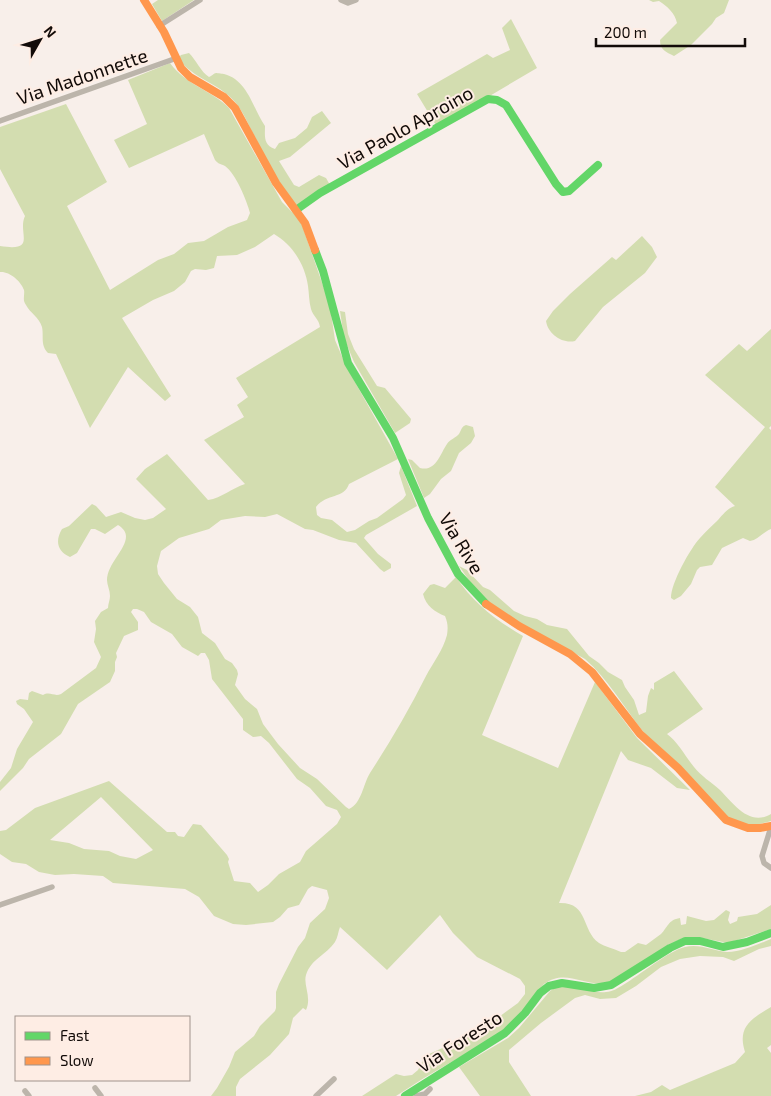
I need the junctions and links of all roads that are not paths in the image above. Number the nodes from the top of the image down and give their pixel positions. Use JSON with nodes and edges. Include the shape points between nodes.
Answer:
{"nodes":[{"id":1,"x":144,"y":0,"type":"edge"},
{"id":2,"x":200,"y":0,"type":"edge"},
{"id":3,"x":341,"y":0,"type":"edge"},
{"id":4,"x":356,"y":0,"type":"edge"},
{"id":5,"x":159,"y":26,"type":"junction"},
{"id":6,"x":174,"y":59,"type":"junction"},
{"id":7,"x":0,"y":122,"type":"edge"},
{"id":8,"x":598,"y":165,"type":"dead end"},
{"id":9,"x":295,"y":209,"type":"junction"},
{"id":10,"x":771,"y":827,"type":"edge"},
{"id":11,"x":771,"y":868,"type":"edge"},
{"id":12,"x":52,"y":887,"type":"dead end"},
{"id":13,"x":0,"y":905,"type":"edge"},
{"id":14,"x":771,"y":933,"type":"edge"},
{"id":15,"x":334,"y":1079,"type":"dead end"},
{"id":16,"x":95,"y":1088,"type":"dead end"},
{"id":17,"x":430,"y":1089,"type":"dead end"},
{"id":18,"x":101,"y":1096,"type":"edge"},
{"id":19,"x":316,"y":1096,"type":"edge"},
{"id":20,"x":404,"y":1096,"type":"edge"},
{"id":21,"x":416,"y":1096,"type":"edge"}],
"edges":[{"from":1,"to":5,"type":"street"},
{"from":2,"to":5,"type":"street"},
{"from":3,"to":4,"type":"street"},
{"from":5,"to":6,"type":"street"},
{"from":6,"to":7,"type":"street","name":"Via Madonnette"},
{"from":6,"to":9,"type":"street","name":"Via Rive","via":[[184,72],[231,102],[276,183]]},
{"from":8,"to":9,"type":"street","name":"Via Paolo Aproino","via":[[569,191],[563,192],[506,105],[493,98]]},
{"from":9,"to":10,"type":"street","name":"Via Rive","via":[[309,232],[323,271],[348,363],[393,438],[428,518],[464,582],[498,613],[570,654],[592,672],[640,734],[678,768],[726,820],[752,828]]},
{"from":10,"to":11,"type":"street","via":[[762,856],[764,863]]},
{"from":12,"to":13,"type":"street"},
{"from":14,"to":20,"type":"street","name":"Via Foresto","via":[[723,947],[685,941],[611,985],[594,988],[562,983],[549,986],[506,1033]]},
{"from":15,"to":19,"type":"street"},
{"from":16,"to":18,"type":"street"},
{"from":17,"to":21,"type":"street"}]}
